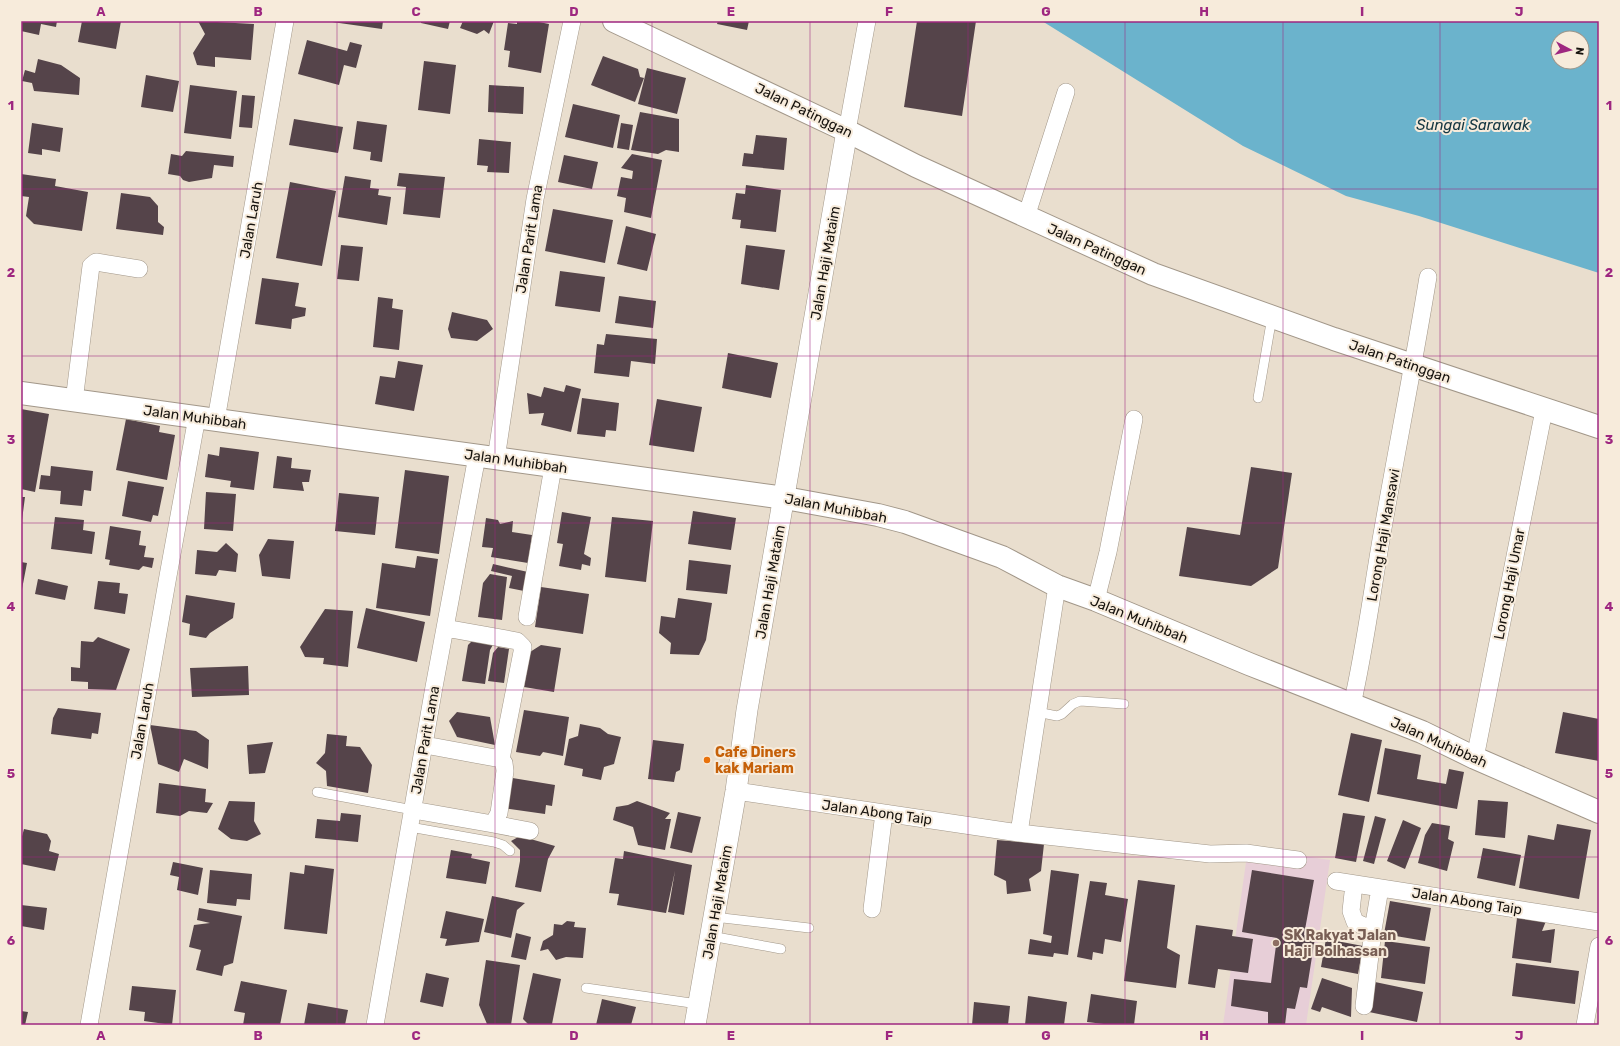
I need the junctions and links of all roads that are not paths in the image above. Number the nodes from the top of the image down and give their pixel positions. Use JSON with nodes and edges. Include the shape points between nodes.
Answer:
{"nodes":[{"id":1,"x":285,"y":21,"type":"edge"},
{"id":2,"x":572,"y":21,"type":"edge"},
{"id":3,"x":614,"y":21,"type":"edge"},
{"id":4,"x":867,"y":21,"type":"edge"},
{"id":5,"x":1066,"y":92,"type":"dead end"},
{"id":6,"x":848,"y":131,"type":"junction"},
{"id":7,"x":1026,"y":217,"type":"junction"},
{"id":8,"x":139,"y":269,"type":"dead end"},
{"id":9,"x":1428,"y":277,"type":"dead end"},
{"id":10,"x":1272,"y":317,"type":"junction"},
{"id":11,"x":1414,"y":365,"type":"junction"},
{"id":12,"x":21,"y":394,"type":"edge"},
{"id":13,"x":1258,"y":398,"type":"dead end"},
{"id":14,"x":74,"y":401,"type":"junction"},
{"id":15,"x":1544,"y":410,"type":"junction"},
{"id":16,"x":207,"y":418,"type":"junction"},
{"id":17,"x":1134,"y":419,"type":"dead end"},
{"id":18,"x":1599,"y":427,"type":"edge"},
{"id":19,"x":486,"y":457,"type":"junction"},
{"id":20,"x":553,"y":467,"type":"junction"},
{"id":21,"x":785,"y":498,"type":"junction"},
{"id":22,"x":1057,"y":586,"type":"junction"},
{"id":23,"x":1096,"y":600,"type":"junction"},
{"id":24,"x":527,"y":617,"type":"dead end"},
{"id":25,"x":445,"y":628,"type":"junction"},
{"id":26,"x":1124,"y":704,"type":"dead end"},
{"id":27,"x":1352,"y":705,"type":"junction"},
{"id":28,"x":1037,"y":712,"type":"junction"},
{"id":29,"x":425,"y":745,"type":"junction"},
{"id":30,"x":1475,"y":758,"type":"junction"},
{"id":31,"x":501,"y":759,"type":"junction"},
{"id":32,"x":736,"y":791,"type":"junction"},
{"id":33,"x":318,"y":792,"type":"dead end"},
{"id":34,"x":413,"y":810,"type":"junction"},
{"id":35,"x":1599,"y":812,"type":"edge"},
{"id":36,"x":884,"y":813,"type":"junction"},
{"id":37,"x":493,"y":824,"type":"junction"},
{"id":38,"x":410,"y":827,"type":"junction"},
{"id":39,"x":530,"y":831,"type":"dead end"},
{"id":40,"x":1019,"y":833,"type":"junction"},
{"id":41,"x":510,"y":851,"type":"dead end"},
{"id":42,"x":1298,"y":860,"type":"dead end"},
{"id":43,"x":1336,"y":881,"type":"dead end"},
{"id":44,"x":1354,"y":884,"type":"junction"},
{"id":45,"x":1380,"y":888,"type":"junction"},
{"id":46,"x":872,"y":909,"type":"dead end"},
{"id":47,"x":1599,"y":922,"type":"edge"},
{"id":48,"x":713,"y":926,"type":"junction"},
{"id":49,"x":809,"y":928,"type":"dead end"},
{"id":50,"x":1373,"y":930,"type":"junction"},
{"id":51,"x":1599,"y":946,"type":"edge"},
{"id":52,"x":782,"y":949,"type":"dead end"},
{"id":53,"x":586,"y":988,"type":"dead end"},
{"id":54,"x":698,"y":1004,"type":"junction"},
{"id":55,"x":1364,"y":1006,"type":"dead end"},
{"id":56,"x":89,"y":1025,"type":"edge"},
{"id":57,"x":374,"y":1025,"type":"edge"},
{"id":58,"x":695,"y":1025,"type":"edge"},
{"id":59,"x":1585,"y":1025,"type":"edge"}],
"edges":[{"from":1,"to":16,"type":"street","name":"Jalan Laruh"},
{"from":2,"to":19,"type":"street","name":"Jalan Parit Lama"},
{"from":3,"to":6,"type":"main road","name":"Jalan Patinggan"},
{"from":4,"to":6,"type":"street","name":"Jalan Haji Mataim"},
{"from":5,"to":7,"type":"street"},
{"from":6,"to":7,"type":"main road","name":"Jalan Patinggan"},
{"from":6,"to":21,"type":"street","name":"Jalan Haji Mataim"},
{"from":7,"to":10,"type":"main road","name":"Jalan Patinggan","via":[[1153,274]]},
{"from":8,"to":14,"type":"street","via":[[96,262],[91,266]]},
{"from":9,"to":11,"type":"street","name":"Lorong Haji Mansawi"},
{"from":10,"to":11,"type":"main road","name":"Jalan Patinggan"},
{"from":10,"to":13,"type":"lane"},
{"from":11,"to":15,"type":"main road","name":"Jalan Patinggan"},
{"from":11,"to":27,"type":"street","name":"Lorong Haji Mansawi","via":[[1382,535],[1362,663]]},
{"from":12,"to":14,"type":"main road","name":"Jalan Muhibbah"},
{"from":14,"to":16,"type":"main road","name":"Jalan Muhibbah"},
{"from":15,"to":18,"type":"main road","name":"Jalan Patinggan"},
{"from":15,"to":30,"type":"street","name":"Lorong Haji Umar"},
{"from":16,"to":19,"type":"main road","name":"Jalan Muhibbah"},
{"from":16,"to":56,"type":"street","name":"Jalan Laruh","via":[[168,576]]},
{"from":17,"to":23,"type":"street"},
{"from":19,"to":20,"type":"main road","name":"Jalan Muhibbah"},
{"from":19,"to":25,"type":"street","name":"Jalan Parit Lama"},
{"from":20,"to":21,"type":"main road","name":"Jalan Muhibbah"},
{"from":20,"to":24,"type":"street"},
{"from":21,"to":22,"type":"main road","name":"Jalan Muhibbah","via":[[867,512],[905,522],[1002,557]]},
{"from":21,"to":32,"type":"street","name":"Jalan Haji Mataim","via":[[747,710]]},
{"from":22,"to":23,"type":"main road","name":"Jalan Muhibbah"},
{"from":22,"to":28,"type":"street"},
{"from":23,"to":27,"type":"main road","name":"Jalan Muhibbah"},
{"from":25,"to":29,"type":"street","name":"Jalan Parit Lama"},
{"from":25,"to":31,"type":"street","via":[[517,641],[522,647]]},
{"from":26,"to":28,"type":"lane","via":[[1080,701],[1057,716]]},
{"from":27,"to":30,"type":"main road","name":"Jalan Muhibbah","via":[[1422,732]]},
{"from":28,"to":40,"type":"street"},
{"from":29,"to":31,"type":"street"},
{"from":29,"to":34,"type":"street","name":"Jalan Parit Lama"},
{"from":30,"to":35,"type":"main road","name":"Jalan Muhibbah"},
{"from":31,"to":37,"type":"street","via":[[505,771],[499,813]]},
{"from":32,"to":36,"type":"street","name":"Jalan Abong Taip"},
{"from":32,"to":48,"type":"street","name":"Jalan Haji Mataim"},
{"from":33,"to":34,"type":"lane"},
{"from":34,"to":37,"type":"street"},
{"from":34,"to":38,"type":"street","name":"Jalan Parit Lama"},
{"from":36,"to":40,"type":"street","name":"Jalan Abong Taip"},
{"from":36,"to":46,"type":"street"},
{"from":37,"to":39,"type":"street"},
{"from":38,"to":41,"type":"lane","via":[[494,842]]},
{"from":38,"to":57,"type":"street","name":"Jalan Parit Lama"},
{"from":40,"to":42,"type":"street","name":"Jalan Abong Taip","via":[[1210,854],[1246,853]]},
{"from":43,"to":44,"type":"street","name":"Jalan Abong Taip"},
{"from":44,"to":45,"type":"street","name":"Jalan Abong Taip"},
{"from":44,"to":50,"type":"street","via":[[1351,912],[1355,922]]},
{"from":45,"to":47,"type":"street","name":"Jalan Abong Taip"},
{"from":45,"to":50,"type":"street"},
{"from":48,"to":49,"type":"lane"},
{"from":48,"to":52,"type":"lane"},
{"from":48,"to":54,"type":"street","name":"Jalan Haji Mataim"},
{"from":50,"to":55,"type":"street"},
{"from":51,"to":59,"type":"street"},
{"from":53,"to":54,"type":"lane"},
{"from":54,"to":58,"type":"street","name":"Jalan Haji Mataim"}]}
